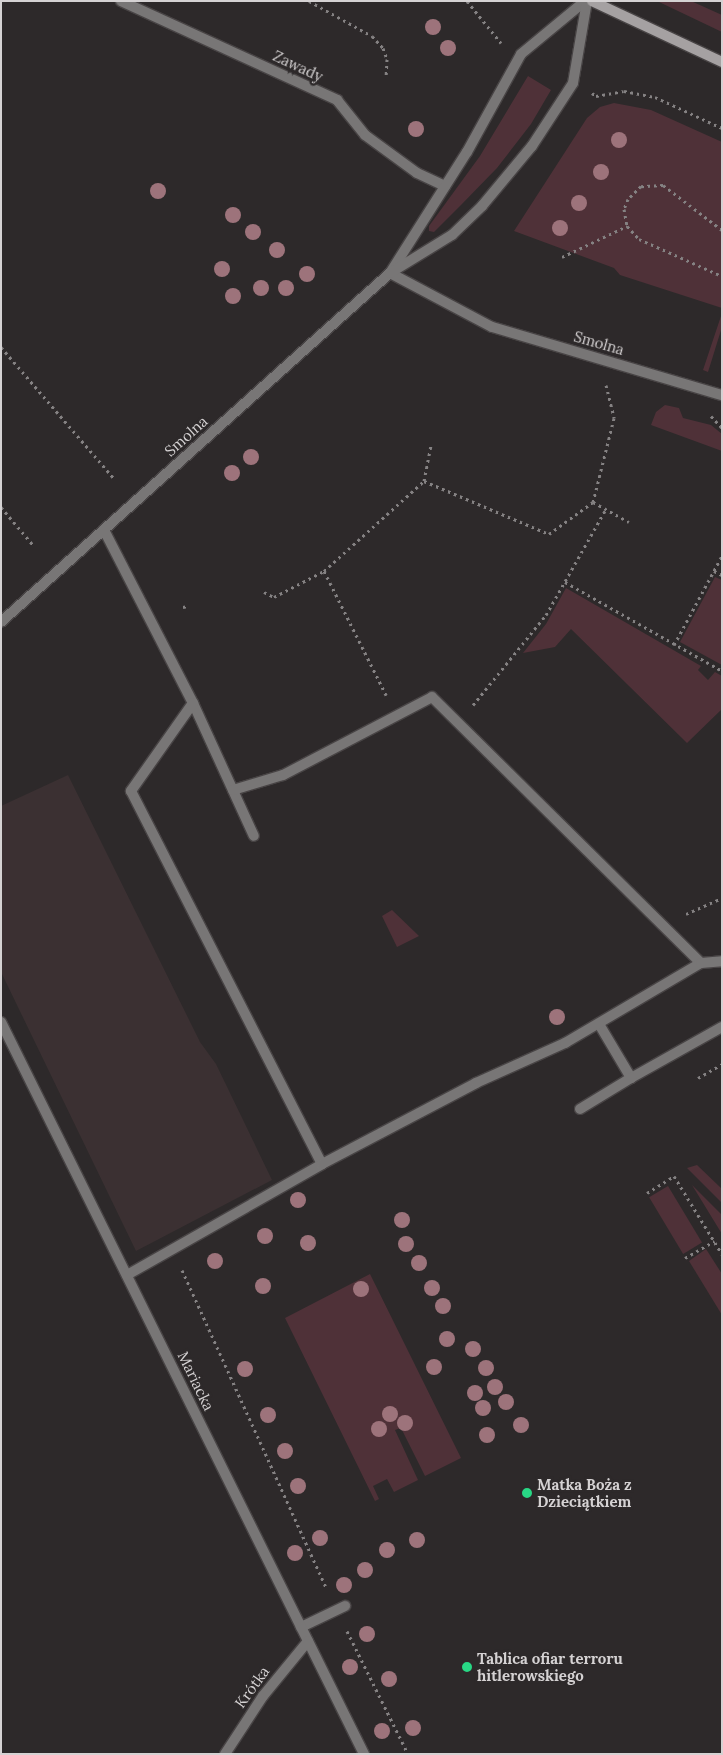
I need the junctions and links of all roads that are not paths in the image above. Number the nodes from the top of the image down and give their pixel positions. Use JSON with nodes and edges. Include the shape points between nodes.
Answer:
{"nodes":[{"id":1,"x":121,"y":1,"type":"edge"},
{"id":2,"x":586,"y":1,"type":"edge"},
{"id":3,"x":592,"y":1,"type":"edge"},
{"id":4,"x":722,"y":62,"type":"edge"},
{"id":5,"x":445,"y":186,"type":"junction"},
{"id":6,"x":390,"y":273,"type":"junction"},
{"id":7,"x":722,"y":395,"type":"edge"},
{"id":8,"x":104,"y":530,"type":"junction"},
{"id":9,"x":1,"y":622,"type":"edge"},
{"id":10,"x":193,"y":703,"type":"junction"},
{"id":11,"x":233,"y":790,"type":"junction"},
{"id":12,"x":254,"y":836,"type":"dead end"},
{"id":13,"x":722,"y":961,"type":"edge"},
{"id":14,"x":701,"y":963,"type":"junction"},
{"id":15,"x":1,"y":1022,"type":"edge"},
{"id":16,"x":599,"y":1024,"type":"junction"},
{"id":17,"x":722,"y":1027,"type":"edge"},
{"id":18,"x":631,"y":1078,"type":"junction"},
{"id":19,"x":580,"y":1109,"type":"dead end"},
{"id":20,"x":322,"y":1164,"type":"junction"},
{"id":21,"x":127,"y":1275,"type":"junction"},
{"id":22,"x":341,"y":1608,"type":"road end"},
{"id":23,"x":301,"y":1627,"type":"junction"},
{"id":24,"x":308,"y":1641,"type":"junction"},
{"id":25,"x":225,"y":1754,"type":"edge"},
{"id":26,"x":364,"y":1754,"type":"edge"}],
"edges":[{"from":1,"to":5,"type":"street","name":"Zawady","via":[[336,100],[365,135],[417,173]]},
{"from":2,"to":5,"type":"street","name":"Smolna","via":[[521,54]]},
{"from":2,"to":6,"type":"street","name":"Smolna","via":[[573,83],[532,146],[482,206],[452,235]]},
{"from":3,"to":4,"type":"main road"},
{"from":5,"to":6,"type":"street","name":"Smolna"},
{"from":6,"to":7,"type":"street","name":"Smolna","via":[[492,327]]},
{"from":6,"to":8,"type":"street","name":"Smolna"},
{"from":8,"to":9,"type":"street","name":"Smolna"},
{"from":8,"to":10,"type":"street"},
{"from":10,"to":11,"type":"street"},
{"from":10,"to":20,"type":"street","via":[[132,791]]},
{"from":11,"to":12,"type":"street"},
{"from":11,"to":14,"type":"street","via":[[283,775],[432,697]]},
{"from":13,"to":14,"type":"street"},
{"from":14,"to":16,"type":"street"},
{"from":15,"to":21,"type":"street","name":"Mariacka"},
{"from":16,"to":18,"type":"street"},
{"from":16,"to":20,"type":"street"},
{"from":17,"to":18,"type":"street"},
{"from":18,"to":19,"type":"street"},
{"from":20,"to":21,"type":"street"},
{"from":21,"to":23,"type":"street","name":"Mariacka"},
{"from":22,"to":23,"type":"street"},
{"from":23,"to":24,"type":"street","name":"Mariacka"},
{"from":24,"to":25,"type":"street","name":"Krótka","via":[[263,1696]]},
{"from":24,"to":26,"type":"street","name":"Mariacka"}]}
